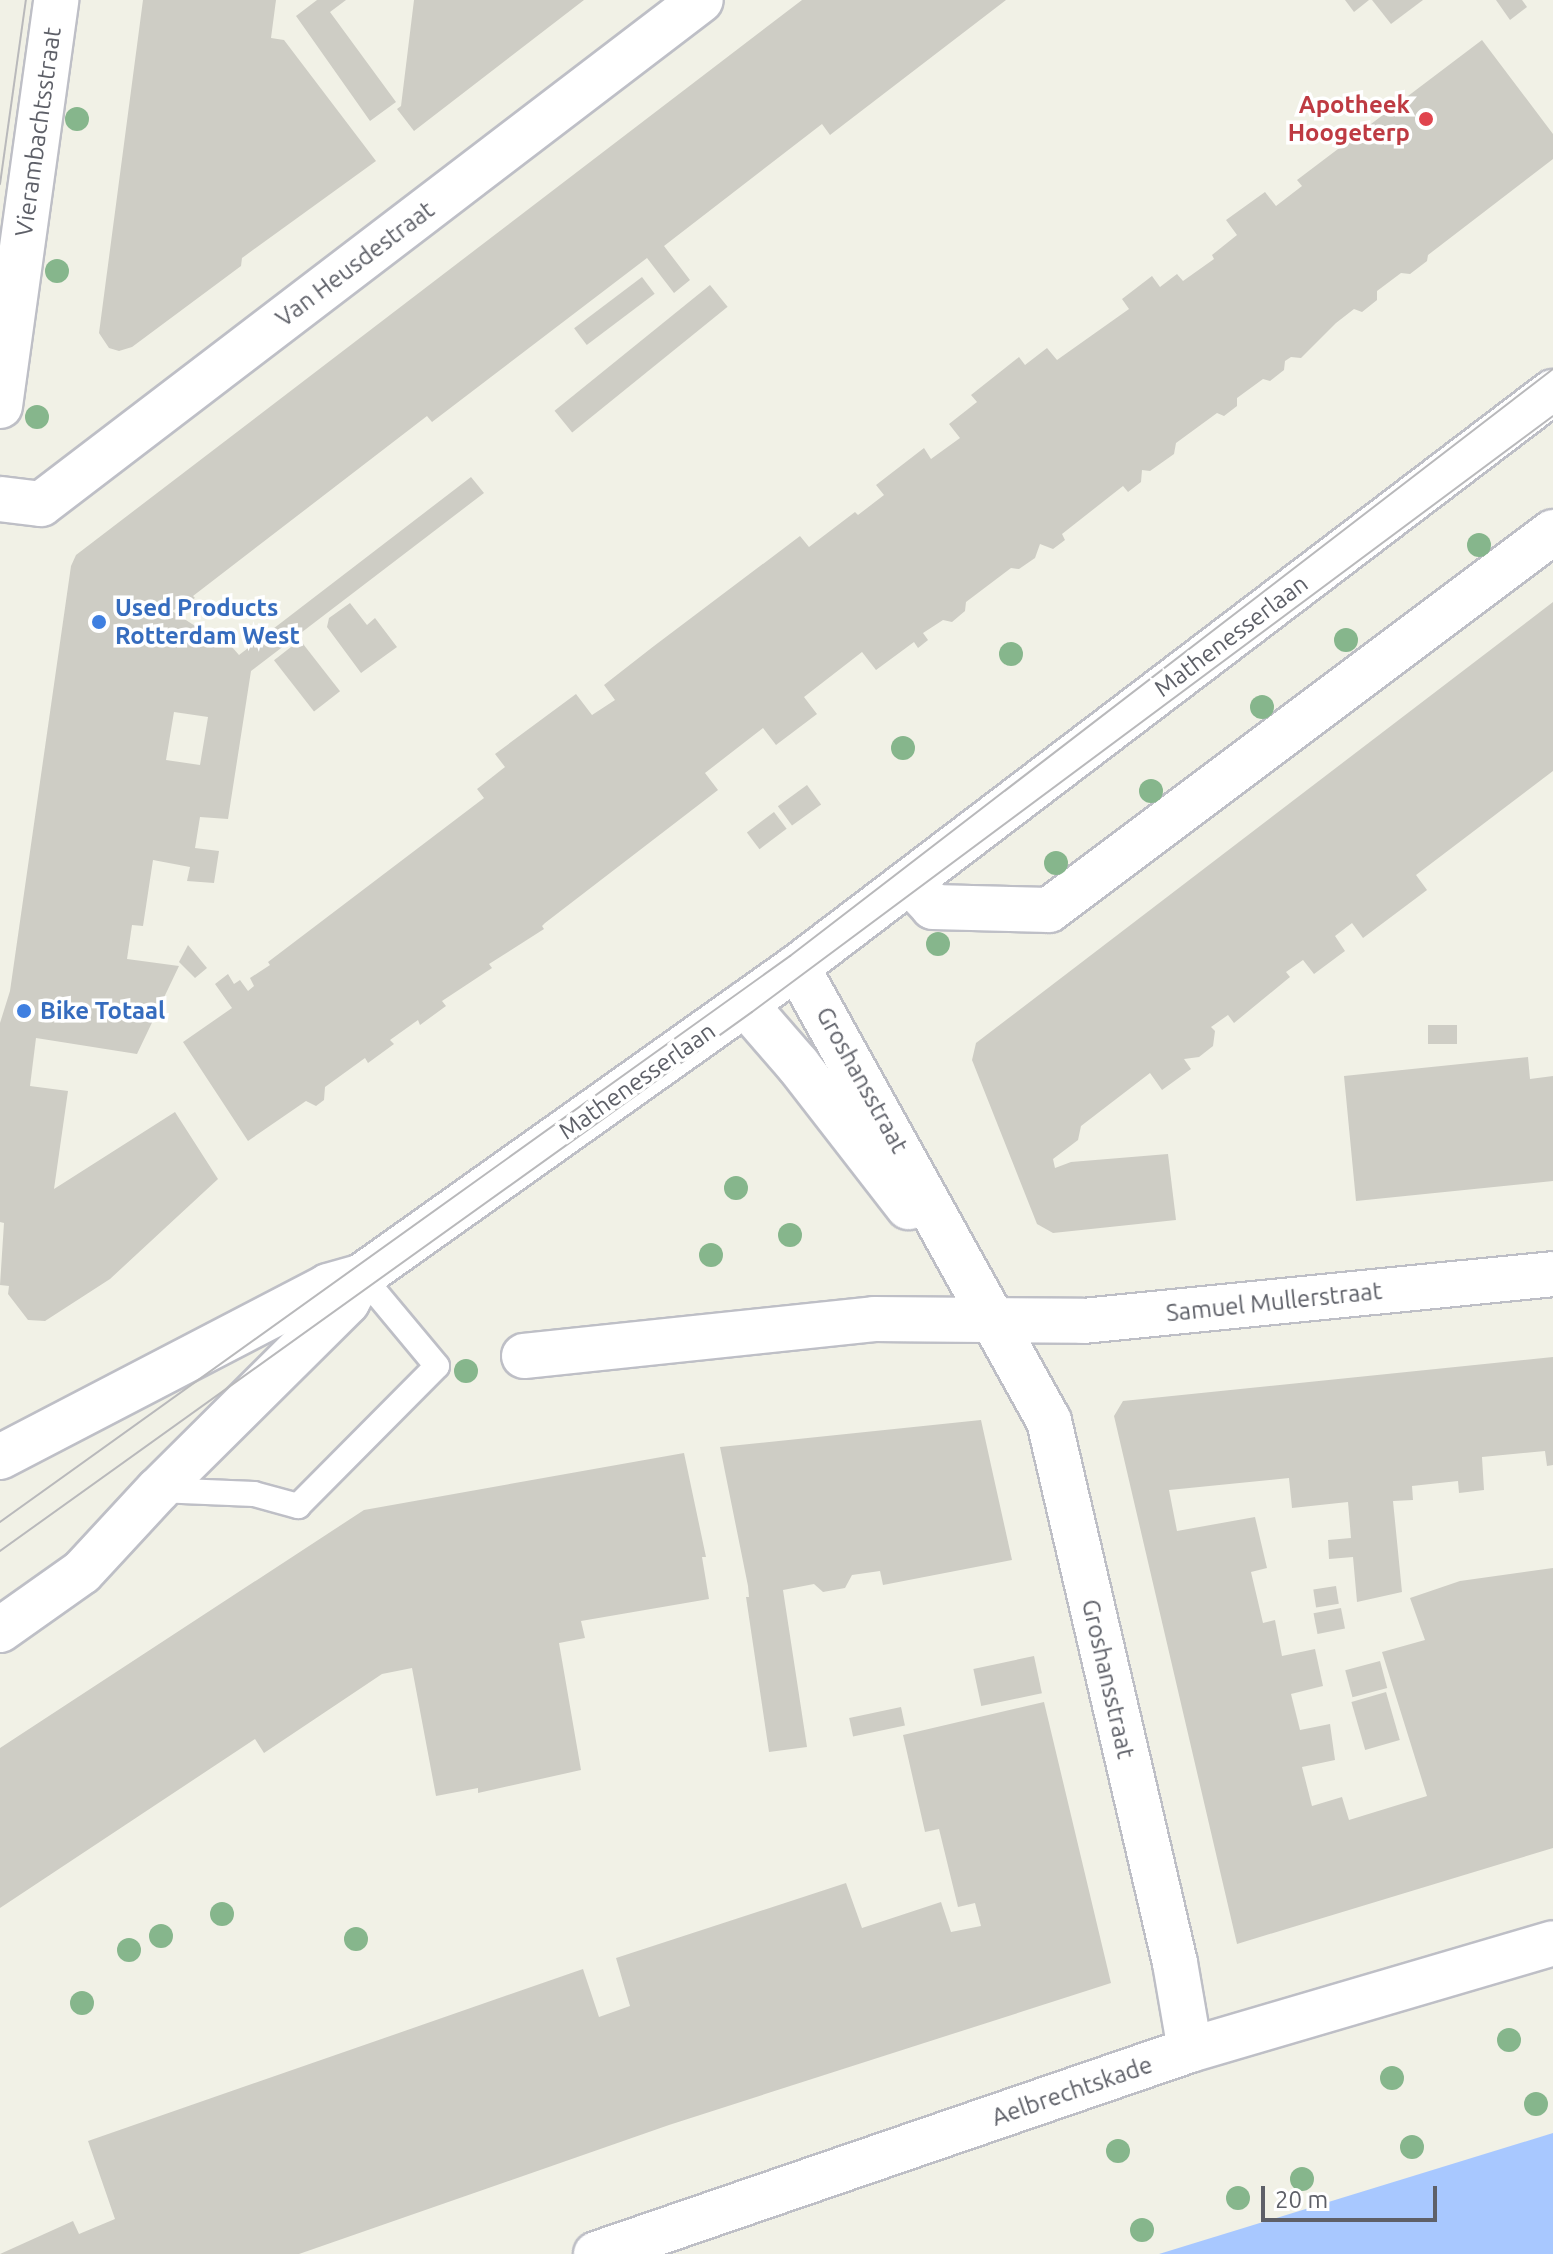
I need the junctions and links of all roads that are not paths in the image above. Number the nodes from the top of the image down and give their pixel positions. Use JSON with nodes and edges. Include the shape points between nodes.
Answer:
{"nodes":[{"id":1,"x":56,"y":0,"type":"edge"},
{"id":2,"x":701,"y":0,"type":"edge"},
{"id":3,"x":1553,"y":392,"type":"edge"},
{"id":4,"x":0,"y":406,"type":"edge"},
{"id":5,"x":0,"y":499,"type":"edge"},
{"id":6,"x":1553,"y":532,"type":"edge"},
{"id":7,"x":910,"y":882,"type":"junction"},
{"id":8,"x":797,"y":967,"type":"junction"},
{"id":9,"x":745,"y":1004,"type":"junction"},
{"id":10,"x":1553,"y":1274,"type":"edge"},
{"id":11,"x":362,"y":1276,"type":"junction"},
{"id":12,"x":995,"y":1320,"type":"junction"},
{"id":13,"x":524,"y":1356,"type":"dead end"},
{"id":14,"x":0,"y":1457,"type":"edge"},
{"id":15,"x":158,"y":1490,"type":"junction"},
{"id":16,"x":0,"y":1630,"type":"edge"},
{"id":17,"x":1553,"y":1943,"type":"edge"},
{"id":18,"x":1190,"y":2050,"type":"junction"},
{"id":19,"x":596,"y":2254,"type":"edge"}],
"edges":[{"from":1,"to":4,"type":"street","name":"Vierambachtsstraat"},
{"from":2,"to":5,"type":"street","name":"Van Heusdestraat","via":[[41,504]]},
{"from":3,"to":7,"type":"street","name":"Mathenesserlaan"},
{"from":6,"to":7,"type":"street","via":[[1049,910],[933,907]]},
{"from":7,"to":8,"type":"street","name":"Mathenesserlaan"},
{"from":8,"to":9,"type":"street","name":"Mathenesserlaan"},
{"from":8,"to":12,"type":"street","name":"Groshansstraat"},
{"from":9,"to":11,"type":"street","name":"Mathenesserlaan"},
{"from":9,"to":12,"type":"street","name":"Groshansstraat"},
{"from":10,"to":12,"type":"street","name":"Samuel Mullerstraat","via":[[1083,1321]]},
{"from":11,"to":14,"type":"street","name":"Mathenesserlaan","via":[[328,1286]]},
{"from":11,"to":15,"type":"street","name":"Mathenesserlaan","via":[[347,1302]]},
{"from":11,"to":15,"type":"lane","via":[[437,1366],[298,1506],[254,1494]]},
{"from":12,"to":13,"type":"street","via":[[874,1319]]},
{"from":12,"to":18,"type":"street","name":"Groshansstraat","via":[[1049,1421],[1175,1963]]},
{"from":15,"to":16,"type":"street","name":"Mathenesserlaan","via":[[82,1572]]},
{"from":17,"to":18,"type":"street","name":"Aelbrechtskade"},
{"from":18,"to":19,"type":"street","name":"Aelbrechtskade"}]}
